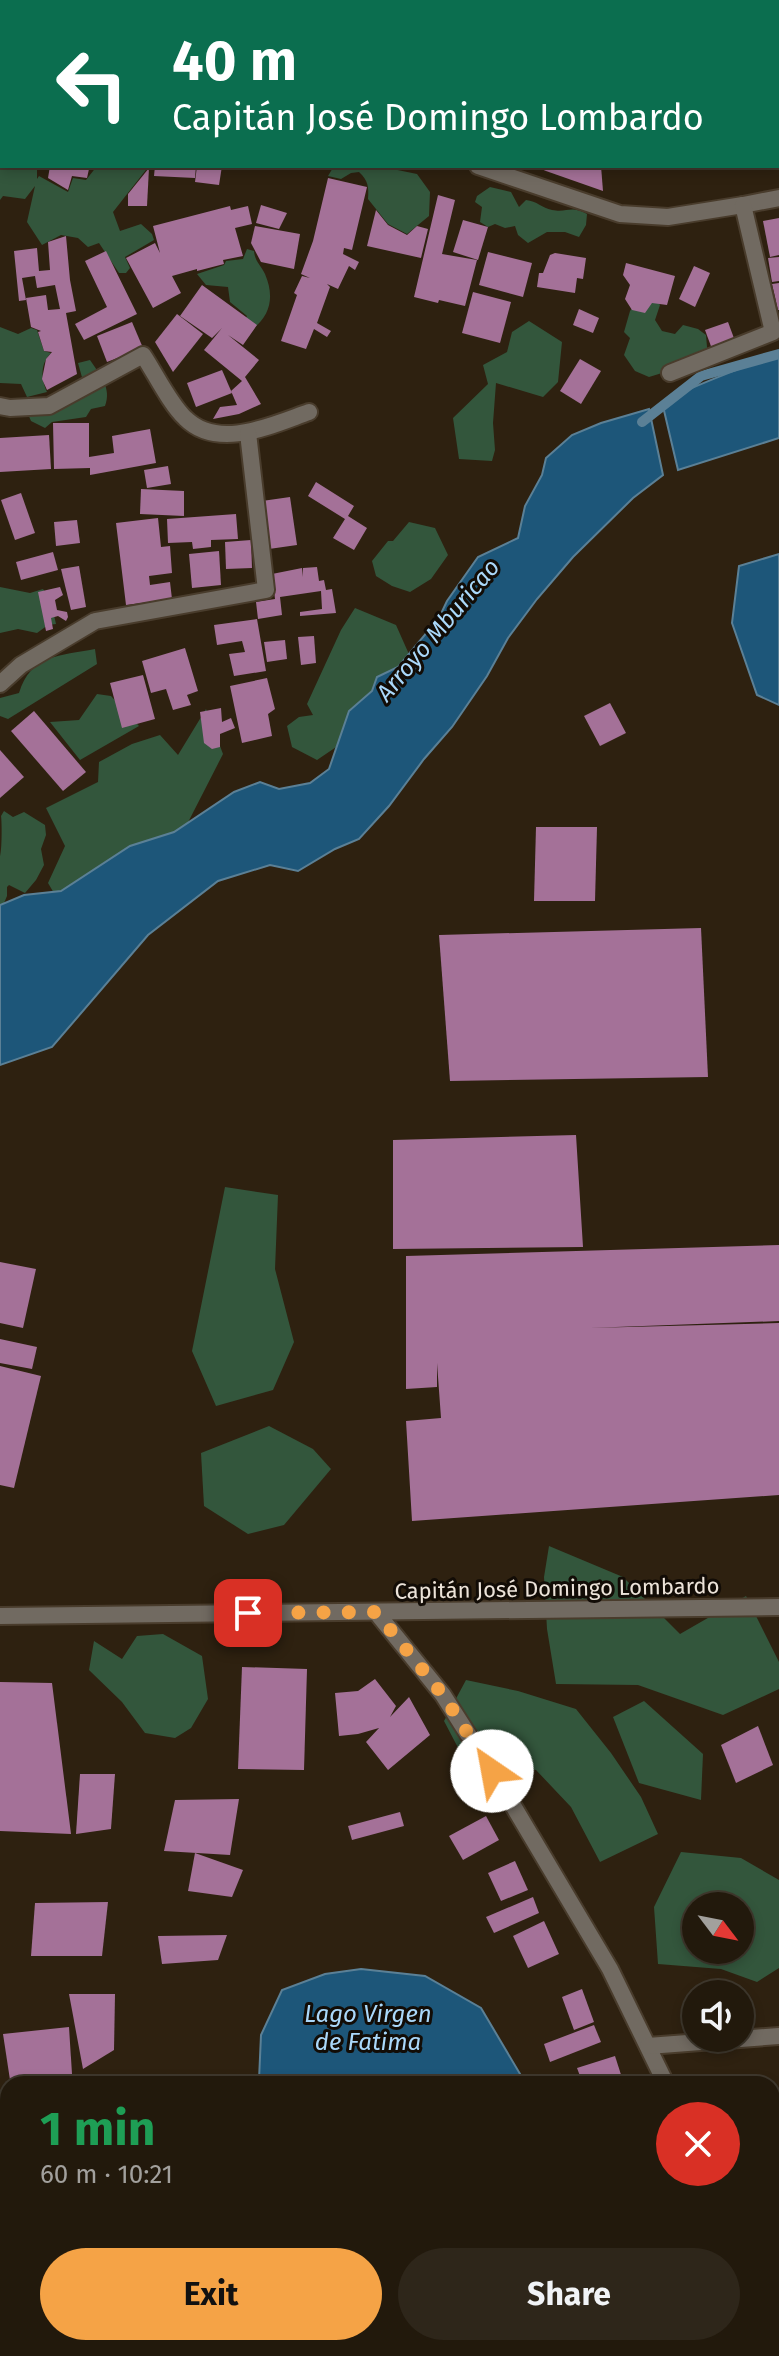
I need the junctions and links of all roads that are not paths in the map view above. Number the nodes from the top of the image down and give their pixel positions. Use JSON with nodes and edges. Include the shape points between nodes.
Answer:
{"nodes":[{"id":1,"x":484,"y":168,"type":"edge"},
{"id":2,"x":779,"y":198,"type":"edge"},
{"id":3,"x":743,"y":205,"type":"junction"},
{"id":4,"x":670,"y":373,"type":"dead end"},
{"id":5,"x":0,"y":406,"type":"edge"},
{"id":6,"x":309,"y":412,"type":"dead end"},
{"id":7,"x":248,"y":433,"type":"junction"},
{"id":8,"x":0,"y":684,"type":"edge"},
{"id":9,"x":779,"y":1607,"type":"edge"},
{"id":10,"x":376,"y":1612,"type":"junction"},
{"id":11,"x":0,"y":1616,"type":"edge"},
{"id":12,"x":779,"y":2036,"type":"edge"},
{"id":13,"x":648,"y":2046,"type":"junction"},
{"id":14,"x":662,"y":2076,"type":"edge"}],
"edges":[{"from":1,"to":3,"type":"street","via":[[620,214],[668,217]]},
{"from":2,"to":3,"type":"street"},
{"from":3,"to":4,"type":"street","via":[[773,332]]},
{"from":5,"to":7,"type":"street","via":[[49,406],[143,355],[183,417],[203,432]]},
{"from":6,"to":7,"type":"street"},
{"from":7,"to":8,"type":"street","via":[[266,590],[95,621],[21,665]]},
{"from":9,"to":10,"type":"street","name":"Capitán José Domingo Lombardo"},
{"from":10,"to":11,"type":"street","name":"Capitán José Domingo Lombardo"},
{"from":10,"to":13,"type":"street","via":[[443,1695],[508,1797],[610,1969]]},
{"from":12,"to":13,"type":"street"},
{"from":13,"to":14,"type":"street"}]}
